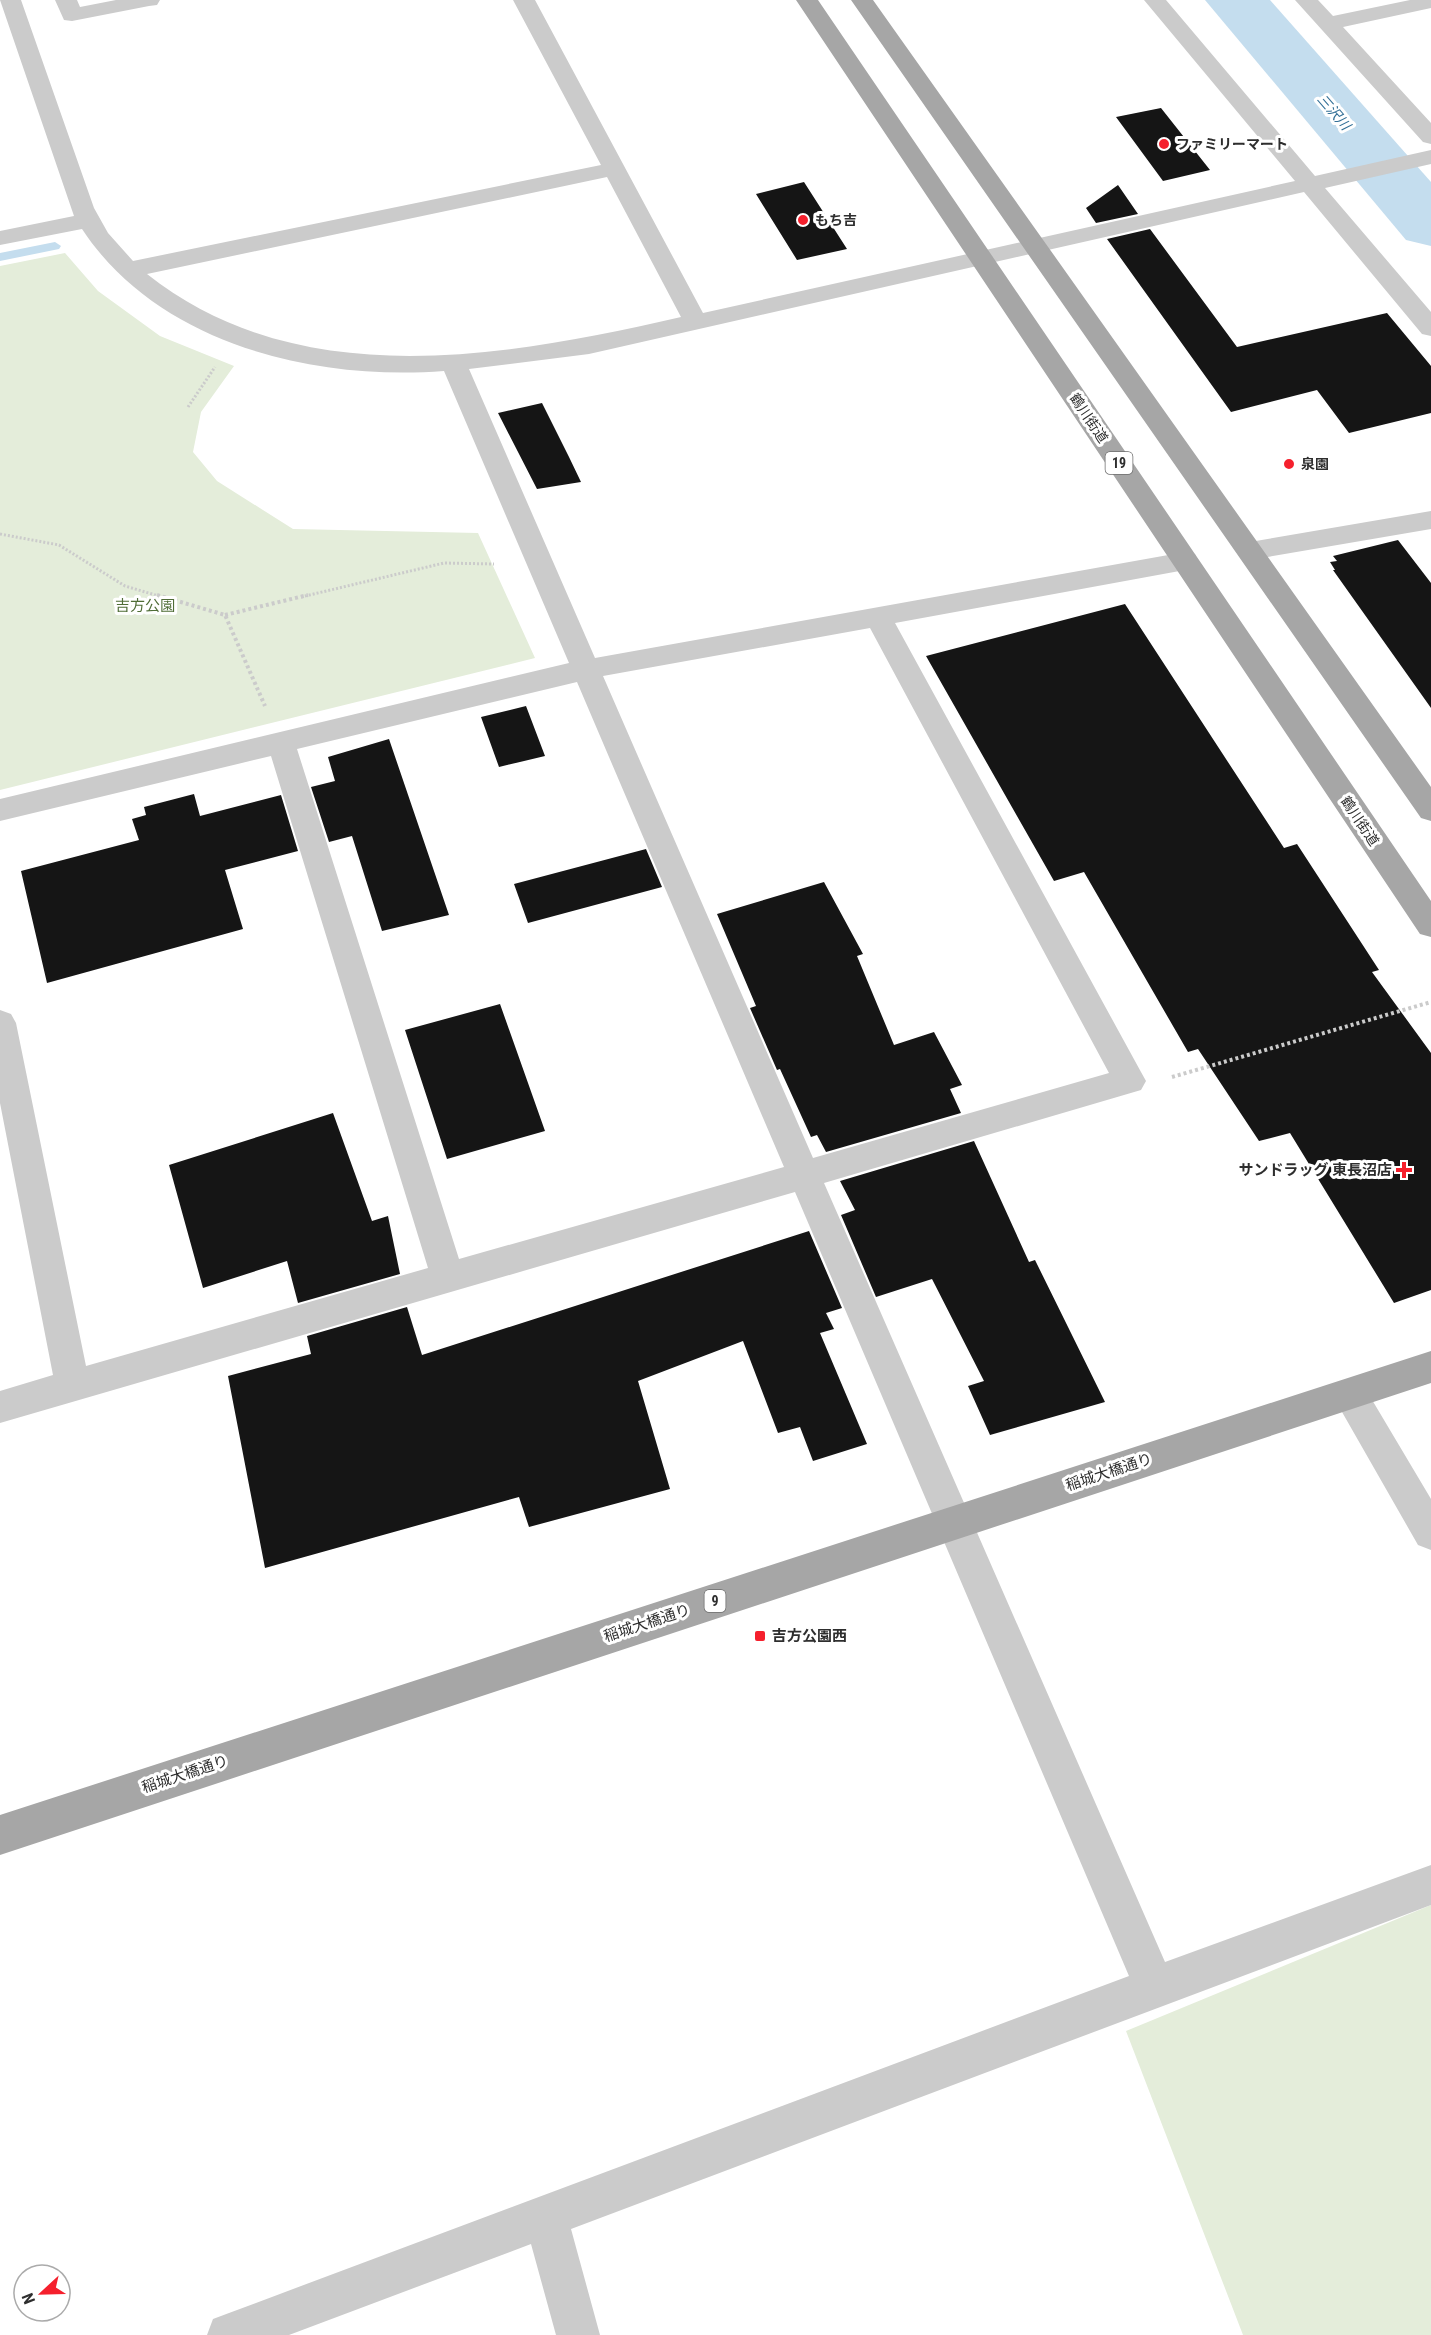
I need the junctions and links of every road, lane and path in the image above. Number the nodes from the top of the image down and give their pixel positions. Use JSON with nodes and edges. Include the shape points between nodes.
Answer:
{"nodes":[{"id":1,"x":10,"y":0,"type":"edge"},
{"id":2,"x":66,"y":0,"type":"edge"},
{"id":3,"x":149,"y":0,"type":"edge"},
{"id":4,"x":524,"y":0,"type":"edge"},
{"id":5,"x":807,"y":0,"type":"edge"},
{"id":6,"x":862,"y":0,"type":"edge"},
{"id":7,"x":1155,"y":0,"type":"edge"},
{"id":8,"x":1306,"y":0,"type":"edge"},
{"id":9,"x":1431,"y":2,"type":"edge"},
{"id":10,"x":1327,"y":24,"type":"junction"},
{"id":11,"x":1431,"y":137,"type":"edge"},
{"id":12,"x":1423,"y":158,"type":"edge"},
{"id":13,"x":613,"y":169,"type":"junction"},
{"id":14,"x":1319,"y":182,"type":"junction"},
{"id":15,"x":88,"y":220,"type":"junction"},
{"id":16,"x":0,"y":238,"type":"edge"},
{"id":17,"x":1034,"y":245,"type":"junction"},
{"id":18,"x":980,"y":257,"type":"junction"},
{"id":19,"x":128,"y":270,"type":"junction"},
{"id":20,"x":695,"y":320,"type":"junction"},
{"id":21,"x":1431,"y":328,"type":"edge"},
{"id":22,"x":453,"y":362,"type":"junction"},
{"id":23,"x":217,"y":364,"type":"dead end"},
{"id":24,"x":188,"y":407,"type":"dead end"},
{"id":25,"x":1431,"y":520,"type":"edge"},
{"id":26,"x":0,"y":534,"type":"edge"},
{"id":27,"x":1250,"y":551,"type":"junction"},
{"id":28,"x":1185,"y":561,"type":"junction"},
{"id":29,"x":541,"y":564,"type":"junction"},
{"id":30,"x":225,"y":615,"type":"junction"},
{"id":31,"x":878,"y":618,"type":"junction"},
{"id":32,"x":588,"y":669,"type":"junction"},
{"id":33,"x":281,"y":743,"type":"junction"},
{"id":34,"x":0,"y":810,"type":"edge"},
{"id":35,"x":1431,"y":810,"type":"edge"},
{"id":36,"x":1431,"y":925,"type":"edge"},
{"id":37,"x":1431,"y":1002,"type":"edge"},
{"id":38,"x":0,"y":1023,"type":"edge"},
{"id":39,"x":1130,"y":1081,"type":"junction"},
{"id":40,"x":806,"y":1175,"type":"junction"},
{"id":41,"x":448,"y":1278,"type":"junction"},
{"id":42,"x":1431,"y":1367,"type":"edge"},
{"id":43,"x":73,"y":1386,"type":"junction"},
{"id":44,"x":1350,"y":1394,"type":"junction"},
{"id":45,"x":0,"y":1407,"type":"edge"},
{"id":46,"x":954,"y":1523,"type":"junction"},
{"id":47,"x":1431,"y":1533,"type":"edge"},
{"id":48,"x":0,"y":1835,"type":"edge"},
{"id":49,"x":1431,"y":1885,"type":"edge"},
{"id":50,"x":1154,"y":1985,"type":"junction"},
{"id":51,"x":546,"y":2219,"type":"junction"},
{"id":52,"x":229,"y":2335,"type":"edge"},
{"id":53,"x":578,"y":2335,"type":"edge"}],
"edges":[{"from":1,"to":15,"type":"street","via":[[18,55],[58,140]]},
{"from":2,"to":3,"type":"street","via":[[72,15]]},
{"from":4,"to":13,"type":"street"},
{"from":5,"to":18,"type":"main road","name":"鶴川街道","number":"19"},
{"from":6,"to":17,"type":"main road"},
{"from":7,"to":14,"type":"street"},
{"from":8,"to":10,"type":"street"},
{"from":9,"to":10,"type":"street"},
{"from":10,"to":11,"type":"street"},
{"from":12,"to":14,"type":"street"},
{"from":13,"to":19,"type":"street"},
{"from":13,"to":20,"type":"street"},
{"from":14,"to":17,"type":"street"},
{"from":14,"to":21,"type":"street"},
{"from":15,"to":16,"type":"street"},
{"from":15,"to":19,"type":"street","via":[[115,260]]},
{"from":17,"to":18,"type":"street"},
{"from":17,"to":27,"type":"main road"},
{"from":18,"to":20,"type":"street"},
{"from":18,"to":28,"type":"main road","name":"鶴川街道","number":"19"},
{"from":19,"to":22,"type":"street","via":[[171,305],[190,315],[229,334],[295,355],[365,364]]},
{"from":20,"to":22,"type":"street","via":[[589,346]]},
{"from":22,"to":29,"type":"street"},
{"from":23,"to":24,"type":"path"},
{"from":25,"to":27,"type":"street"},
{"from":26,"to":30,"type":"path","via":[[59,545],[125,586]]},
{"from":27,"to":35,"type":"main road"},
{"from":28,"to":31,"type":"street"},
{"from":28,"to":36,"type":"main road","name":"鶴川街道","number":"19"},
{"from":29,"to":30,"type":"path","via":[[444,563]]},
{"from":29,"to":32,"type":"street"},
{"from":30,"to":33,"type":"path"},
{"from":31,"to":32,"type":"street"},
{"from":31,"to":39,"type":"street"},
{"from":32,"to":33,"type":"street"},
{"from":32,"to":40,"type":"street"},
{"from":33,"to":34,"type":"street"},
{"from":33,"to":41,"type":"street"},
{"from":37,"to":39,"type":"path","via":[[1154,1082]]},
{"from":38,"to":43,"type":"street"},
{"from":39,"to":40,"type":"street"},
{"from":40,"to":41,"type":"street"},
{"from":40,"to":46,"type":"street"},
{"from":41,"to":43,"type":"street"},
{"from":42,"to":44,"type":"main road","name":"稲城大橋通り","number":"9"},
{"from":43,"to":45,"type":"street"},
{"from":44,"to":46,"type":"main road","name":"稲城大橋通り","number":"9"},
{"from":44,"to":47,"type":"street"},
{"from":46,"to":48,"type":"main road","name":"稲城大橋通り","number":"9"},
{"from":46,"to":50,"type":"street"},
{"from":49,"to":50,"type":"street"},
{"from":50,"to":51,"type":"street"},
{"from":51,"to":52,"type":"street"},
{"from":51,"to":53,"type":"street"}]}
